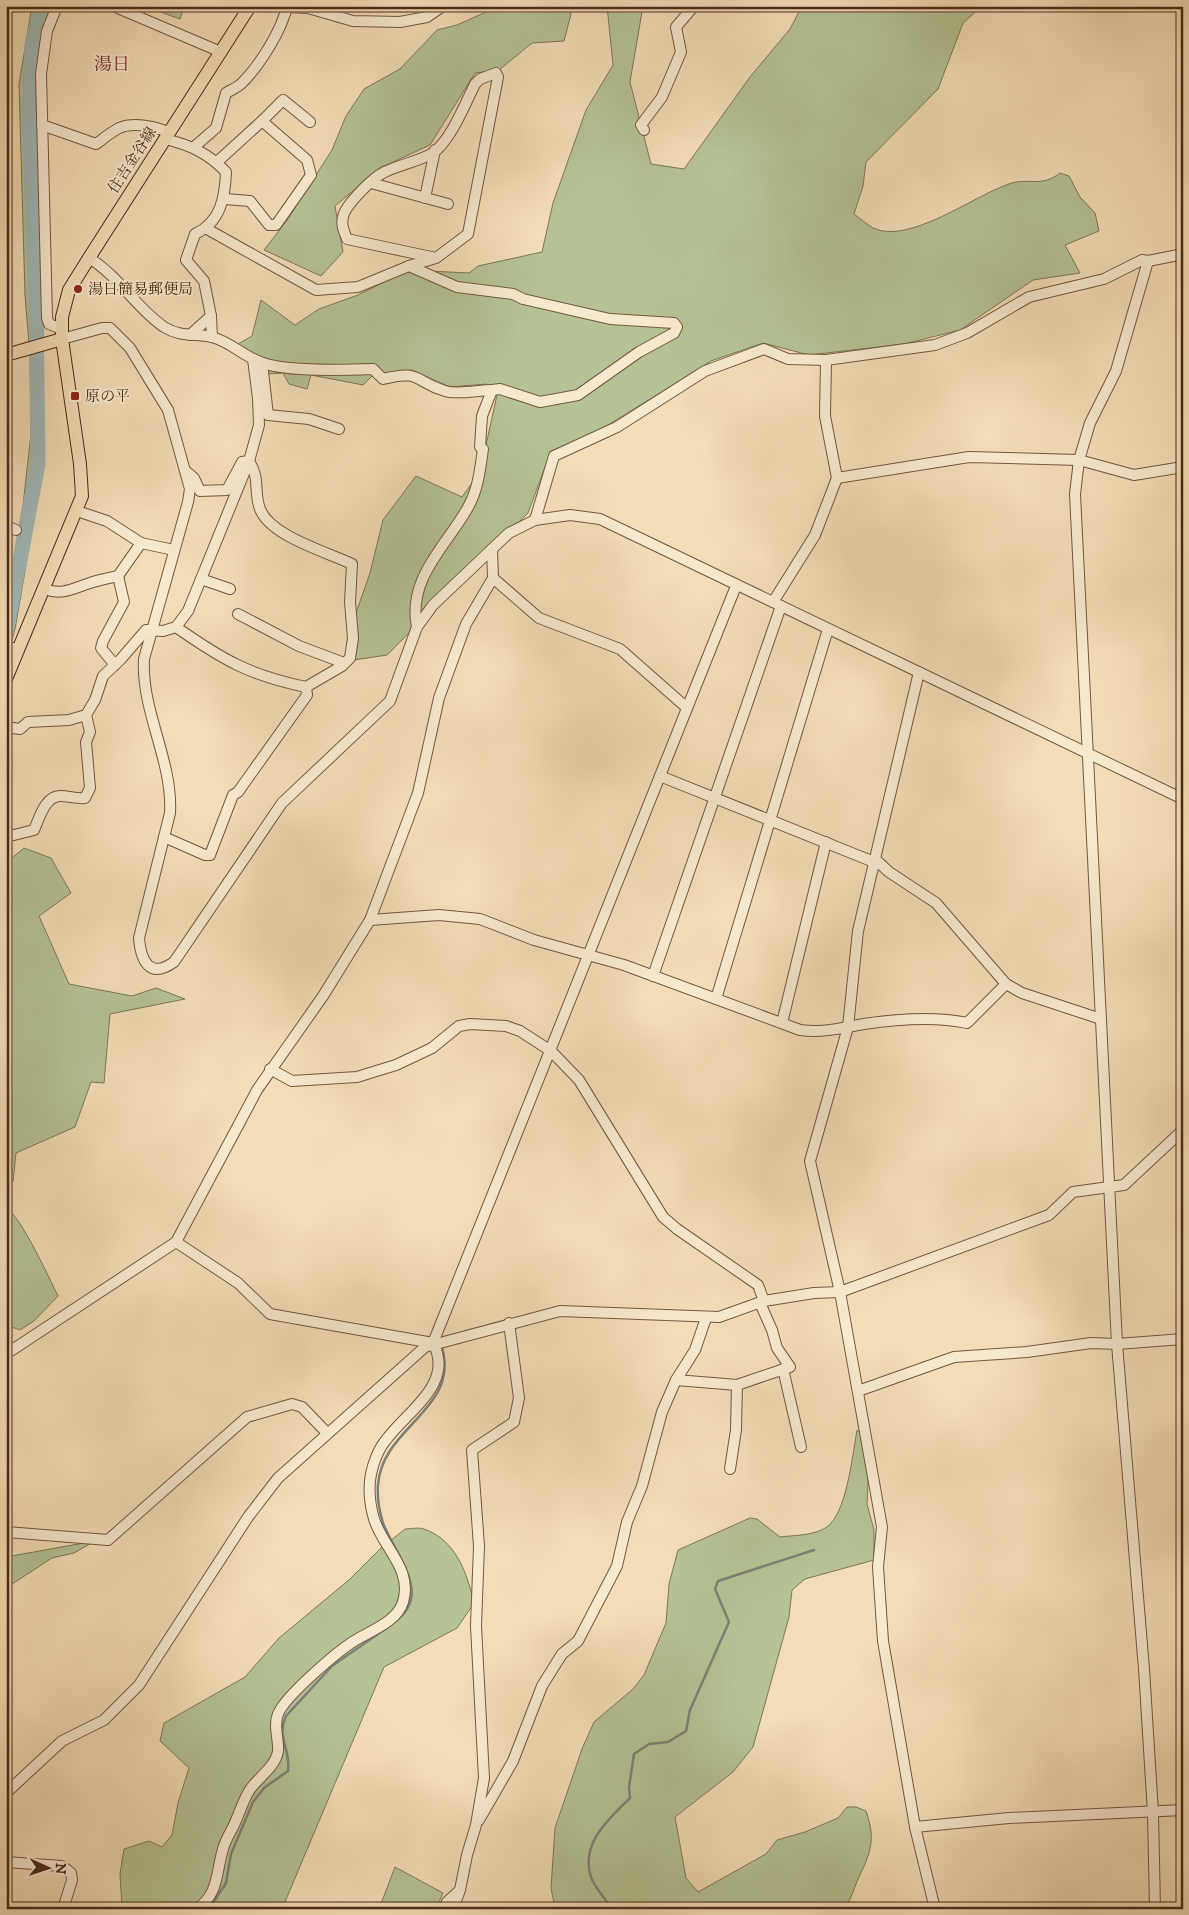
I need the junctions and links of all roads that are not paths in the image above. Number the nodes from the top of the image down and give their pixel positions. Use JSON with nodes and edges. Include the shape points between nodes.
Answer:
{"nodes":[{"id":1,"x":10,"y":6,"type":"edge"},
{"id":2,"x":57,"y":6,"type":"edge"},
{"id":3,"x":113,"y":6,"type":"edge"},
{"id":4,"x":250,"y":6,"type":"edge"},
{"id":5,"x":287,"y":6,"type":"edge"},
{"id":6,"x":443,"y":6,"type":"edge"},
{"id":7,"x":694,"y":6,"type":"edge"},
{"id":8,"x":6,"y":11,"type":"edge"},
{"id":9,"x":221,"y":52,"type":"junction"},
{"id":10,"x":262,"y":120,"type":"junction"},
{"id":11,"x":310,"y":122,"type":"dead end"},
{"id":12,"x":42,"y":125,"type":"junction"},
{"id":13,"x":644,"y":130,"type":"dead end"},
{"id":14,"x":167,"y":136,"type":"junction"},
{"id":15,"x":194,"y":147,"type":"junction"},
{"id":16,"x":435,"y":150,"type":"junction"},
{"id":17,"x":217,"y":162,"type":"junction"},
{"id":18,"x":371,"y":183,"type":"junction"},
{"id":19,"x":425,"y":198,"type":"junction"},
{"id":20,"x":224,"y":199,"type":"junction"},
{"id":21,"x":448,"y":204,"type":"dead end"},
{"id":22,"x":207,"y":229,"type":"junction"},
{"id":23,"x":1183,"y":254,"type":"edge"},
{"id":24,"x":89,"y":258,"type":"junction"},
{"id":25,"x":436,"y":258,"type":"junction"},
{"id":26,"x":1148,"y":261,"type":"junction"},
{"id":27,"x":409,"y":266,"type":"junction"},
{"id":28,"x":211,"y":316,"type":"junction"},
{"id":29,"x":62,"y":334,"type":"junction"},
{"id":30,"x":190,"y":335,"type":"junction"},
{"id":31,"x":212,"y":337,"type":"junction"},
{"id":32,"x":6,"y":355,"type":"edge"},
{"id":33,"x":826,"y":360,"type":"junction"},
{"id":34,"x":258,"y":361,"type":"junction"},
{"id":35,"x":492,"y":390,"type":"junction"},
{"id":36,"x":339,"y":429,"type":"dead end"},
{"id":37,"x":1079,"y":460,"type":"junction"},
{"id":38,"x":248,"y":462,"type":"junction"},
{"id":39,"x":1183,"y":467,"type":"edge"},
{"id":40,"x":186,"y":472,"type":"junction"},
{"id":41,"x":837,"y":478,"type":"junction"},
{"id":42,"x":77,"y":511,"type":"junction"},
{"id":43,"x":535,"y":520,"type":"junction"},
{"id":44,"x":6,"y":526,"type":"edge"},
{"id":45,"x":16,"y":530,"type":"dead end"},
{"id":46,"x":141,"y":544,"type":"junction"},
{"id":47,"x":492,"y":548,"type":"junction"},
{"id":48,"x":174,"y":550,"type":"junction"},
{"id":49,"x":118,"y":576,"type":"junction"},
{"id":50,"x":493,"y":578,"type":"junction"},
{"id":51,"x":201,"y":579,"type":"junction"},
{"id":52,"x":736,"y":586,"type":"junction"},
{"id":53,"x":44,"y":589,"type":"junction"},
{"id":54,"x":230,"y":589,"type":"dead end"},
{"id":55,"x":777,"y":604,"type":"junction"},
{"id":56,"x":238,"y":614,"type":"dead end"},
{"id":57,"x":417,"y":627,"type":"junction"},
{"id":58,"x":176,"y":628,"type":"junction"},
{"id":59,"x":152,"y":629,"type":"junction"},
{"id":60,"x":828,"y":629,"type":"junction"},
{"id":61,"x":12,"y":648,"type":"edge"},
{"id":62,"x":344,"y":663,"type":"junction"},
{"id":63,"x":115,"y":665,"type":"junction"},
{"id":64,"x":919,"y":672,"type":"junction"},
{"id":65,"x":6,"y":679,"type":"edge"},
{"id":66,"x":306,"y":687,"type":"junction"},
{"id":67,"x":687,"y":708,"type":"junction"},
{"id":68,"x":86,"y":715,"type":"junction"},
{"id":69,"x":6,"y":727,"type":"edge"},
{"id":70,"x":1087,"y":753,"type":"junction"},
{"id":71,"x":660,"y":776,"type":"junction"},
{"id":72,"x":714,"y":798,"type":"junction"},
{"id":73,"x":1183,"y":799,"type":"edge"},
{"id":74,"x":770,"y":820,"type":"junction"},
{"id":75,"x":6,"y":837,"type":"edge"},
{"id":76,"x":164,"y":837,"type":"junction"},
{"id":77,"x":826,"y":842,"type":"junction"},
{"id":78,"x":874,"y":860,"type":"junction"},
{"id":79,"x":370,"y":920,"type":"junction"},
{"id":80,"x":589,"y":956,"type":"junction"},
{"id":81,"x":653,"y":976,"type":"junction"},
{"id":82,"x":1006,"y":984,"type":"junction"},
{"id":83,"x":716,"y":999,"type":"junction"},
{"id":84,"x":1101,"y":1019,"type":"junction"},
{"id":85,"x":782,"y":1023,"type":"junction"},
{"id":86,"x":848,"y":1027,"type":"junction"},
{"id":87,"x":551,"y":1052,"type":"junction"},
{"id":88,"x":270,"y":1069,"type":"junction"},
{"id":89,"x":1183,"y":1130,"type":"edge"},
{"id":90,"x":1109,"y":1185,"type":"junction"},
{"id":91,"x":176,"y":1242,"type":"junction"},
{"id":92,"x":840,"y":1292,"type":"junction"},
{"id":93,"x":762,"y":1302,"type":"junction"},
{"id":94,"x":706,"y":1318,"type":"junction"},
{"id":95,"x":509,"y":1324,"type":"junction"},
{"id":96,"x":1183,"y":1339,"type":"edge"},
{"id":97,"x":433,"y":1343,"type":"junction"},
{"id":98,"x":1117,"y":1344,"type":"junction"},
{"id":99,"x":6,"y":1354,"type":"edge"},
{"id":100,"x":783,"y":1369,"type":"junction"},
{"id":101,"x":676,"y":1380,"type":"junction"},
{"id":102,"x":737,"y":1385,"type":"junction"},
{"id":103,"x":858,"y":1391,"type":"junction"},
{"id":104,"x":327,"y":1433,"type":"junction"},
{"id":105,"x":801,"y":1447,"type":"dead end"},
{"id":106,"x":730,"y":1468,"type":"dead end"},
{"id":107,"x":6,"y":1532,"type":"edge"},
{"id":108,"x":6,"y":1793,"type":"edge"},
{"id":109,"x":1183,"y":1810,"type":"edge"},
{"id":110,"x":1153,"y":1813,"type":"junction"},
{"id":111,"x":476,"y":1825,"type":"junction"},
{"id":112,"x":915,"y":1827,"type":"junction"},
{"id":113,"x":6,"y":1862,"type":"edge"},
{"id":114,"x":460,"y":1890,"type":"junction"},
{"id":115,"x":63,"y":1909,"type":"edge"},
{"id":116,"x":196,"y":1909,"type":"edge"},
{"id":117,"x":445,"y":1909,"type":"edge"},
{"id":118,"x":453,"y":1909,"type":"edge"},
{"id":119,"x":935,"y":1909,"type":"edge"},
{"id":120,"x":1155,"y":1909,"type":"edge"}],
"edges":[{"from":1,"to":8,"type":"street"},
{"from":2,"to":12,"type":"street","via":[[46,31],[41,74]]},
{"from":3,"to":9,"type":"street"},
{"from":4,"to":9,"type":"main road","name":"住吉金谷線"},
{"from":5,"to":6,"type":"street","via":[[308,8],[353,21],[400,22],[428,17]]},
{"from":5,"to":15,"type":"street","via":[[284,20],[260,61],[241,84],[226,93],[216,128]]},
{"from":7,"to":13,"type":"street","via":[[676,27],[681,52],[662,97],[641,125]]},
{"from":9,"to":14,"type":"main road","name":"住吉金谷線"},
{"from":10,"to":11,"type":"street","via":[[282,100]]},
{"from":10,"to":17,"type":"street"},
{"from":10,"to":20,"type":"street","via":[[307,160],[311,175],[276,224],[269,225],[250,201]]},
{"from":12,"to":14,"type":"street","via":[[96,144],[119,128],[159,127]]},
{"from":12,"to":29,"type":"street","via":[[47,318],[49,324]]},
{"from":14,"to":15,"type":"street"},
{"from":14,"to":24,"type":"main road","name":"住吉金谷線"},
{"from":15,"to":17,"type":"street"},
{"from":16,"to":18,"type":"street","via":[[384,171]]},
{"from":16,"to":19,"type":"street"},
{"from":16,"to":25,"type":"street","via":[[450,132],[475,84],[496,73],[498,77],[468,234]]},
{"from":17,"to":20,"type":"street","via":[[226,172]]},
{"from":18,"to":19,"type":"street"},
{"from":18,"to":25,"type":"street","via":[[346,209],[342,227],[347,239]]},
{"from":19,"to":21,"type":"street"},
{"from":20,"to":22,"type":"street"},
{"from":22,"to":27,"type":"street","via":[[316,290],[358,287]]},
{"from":22,"to":28,"type":"street","via":[[195,234],[186,260],[204,281]]},
{"from":23,"to":26,"type":"street"},
{"from":24,"to":29,"type":"main road","name":"住吉金谷線","via":[[65,300]]},
{"from":24,"to":30,"type":"street","via":[[109,271],[144,311],[178,334]]},
{"from":25,"to":27,"type":"street"},
{"from":26,"to":33,"type":"street","via":[[1142,260],[1104,279],[1029,296],[966,333],[934,345]]},
{"from":26,"to":37,"type":"street","via":[[1116,371],[1090,423]]},
{"from":27,"to":35,"type":"street","via":[[469,290],[513,294],[610,319],[674,323],[677,327],[674,333],[639,352],[578,395],[540,402],[500,389]]},
{"from":28,"to":30,"type":"street"},
{"from":28,"to":31,"type":"street"},
{"from":29,"to":32,"type":"main road","via":[[44,344]]},
{"from":29,"to":40,"type":"street","via":[[102,328],[116,332],[165,403]]},
{"from":29,"to":42,"type":"main road","name":"住吉金谷線","via":[[80,470],[82,496]]},
{"from":30,"to":31,"type":"street"},
{"from":31,"to":34,"type":"street","via":[[235,346]]},
{"from":33,"to":41,"type":"street","via":[[825,416]]},
{"from":33,"to":43,"type":"street","via":[[788,359],[764,350],[705,371],[617,427],[554,456]]},
{"from":34,"to":35,"type":"street","via":[[336,371],[373,369],[383,379],[404,374],[446,392]]},
{"from":34,"to":36,"type":"street","via":[[268,415],[309,418]]},
{"from":34,"to":38,"type":"street","via":[[259,425]]},
{"from":35,"to":57,"type":"street","via":[[482,416],[480,447],[483,449],[478,483],[468,509],[426,569],[415,614]]},
{"from":37,"to":39,"type":"street","via":[[1134,475]]},
{"from":37,"to":41,"type":"street","via":[[969,457]]},
{"from":37,"to":70,"type":"street","via":[[1075,494]]},
{"from":38,"to":40,"type":"street","via":[[242,462],[227,490],[200,490],[194,478]]},
{"from":38,"to":51,"type":"street"},
{"from":38,"to":62,"type":"street","via":[[256,472],[258,506],[267,519],[282,533],[352,564],[350,602],[353,638],[350,658]]},
{"from":40,"to":48,"type":"street","via":[[190,489],[188,502]]},
{"from":41,"to":55,"type":"street","via":[[815,534]]},
{"from":42,"to":46,"type":"street","via":[[107,521]]},
{"from":42,"to":53,"type":"main road","name":"住吉金谷線"},
{"from":43,"to":47,"type":"street","via":[[509,532]]},
{"from":43,"to":52,"type":"street","via":[[570,515],[600,520]]},
{"from":44,"to":45,"type":"street"},
{"from":46,"to":48,"type":"street"},
{"from":46,"to":49,"type":"street"},
{"from":47,"to":50,"type":"street"},
{"from":47,"to":57,"type":"street","via":[[433,605]]},
{"from":48,"to":59,"type":"street"},
{"from":49,"to":53,"type":"street","via":[[67,592]]},
{"from":49,"to":63,"type":"street","via":[[124,602],[101,648]]},
{"from":50,"to":67,"type":"street","via":[[539,618],[620,649]]},
{"from":50,"to":79,"type":"street","via":[[466,624],[439,698],[418,793]]},
{"from":51,"to":54,"type":"street"},
{"from":51,"to":58,"type":"street","via":[[188,611]]},
{"from":52,"to":55,"type":"street"},
{"from":52,"to":67,"type":"street"},
{"from":53,"to":61,"type":"main road","name":"住吉金谷線"},
{"from":55,"to":60,"type":"street"},
{"from":55,"to":72,"type":"street"},
{"from":56,"to":62,"type":"street","via":[[298,646]]},
{"from":57,"to":76,"type":"street","via":[[390,701],[282,803],[174,962],[164,969],[156,969],[148,966],[140,954],[139,938]]},
{"from":58,"to":59,"type":"street"},
{"from":58,"to":66,"type":"street","via":[[218,657],[249,672]]},
{"from":59,"to":63,"type":"street","via":[[146,630]]},
{"from":59,"to":76,"type":"street","via":[[143,673],[171,794]]},
{"from":60,"to":64,"type":"street"},
{"from":60,"to":74,"type":"street"},
{"from":61,"to":65,"type":"main road","name":"住吉金谷線"},
{"from":62,"to":66,"type":"street"},
{"from":63,"to":68,"type":"street","via":[[103,676]]},
{"from":64,"to":70,"type":"street"},
{"from":64,"to":78,"type":"street"},
{"from":66,"to":76,"type":"street","via":[[307,695],[233,795],[210,855]]},
{"from":67,"to":71,"type":"street"},
{"from":68,"to":69,"type":"street","via":[[69,720],[28,722],[20,729]]},
{"from":68,"to":75,"type":"street","via":[[90,732],[86,742],[90,788],[85,798],[58,795],[45,807],[34,830]]},
{"from":70,"to":73,"type":"street"},
{"from":70,"to":84,"type":"street"},
{"from":71,"to":72,"type":"street"},
{"from":71,"to":80,"type":"street"},
{"from":72,"to":74,"type":"street"},
{"from":72,"to":81,"type":"street"},
{"from":74,"to":77,"type":"street"},
{"from":74,"to":83,"type":"street"},
{"from":77,"to":78,"type":"street"},
{"from":77,"to":85,"type":"street"},
{"from":78,"to":82,"type":"street","via":[[936,903]]},
{"from":78,"to":86,"type":"street","via":[[858,932]]},
{"from":79,"to":80,"type":"street","via":[[439,915],[480,919],[534,940]]},
{"from":79,"to":88,"type":"street","via":[[323,996]]},
{"from":80,"to":81,"type":"street"},
{"from":80,"to":87,"type":"street"},
{"from":81,"to":83,"type":"street"},
{"from":82,"to":84,"type":"street","via":[[1022,993]]},
{"from":82,"to":86,"type":"street","via":[[967,1023],[946,1018]]},
{"from":83,"to":85,"type":"street"},
{"from":84,"to":90,"type":"street"},
{"from":85,"to":86,"type":"street","via":[[819,1033]]},
{"from":86,"to":92,"type":"street","via":[[810,1161]]},
{"from":87,"to":88,"type":"street","via":[[520,1031],[506,1026],[470,1024],[458,1026],[432,1048],[396,1065],[357,1077],[292,1081]]},
{"from":87,"to":93,"type":"street","via":[[579,1080],[663,1217],[758,1285]]},
{"from":87,"to":97,"type":"street"},
{"from":88,"to":91,"type":"street"},
{"from":89,"to":90,"type":"street","via":[[1124,1185]]},
{"from":90,"to":92,"type":"street","via":[[1073,1192],[1050,1215]]},
{"from":90,"to":98,"type":"street"},
{"from":91,"to":97,"type":"street","via":[[238,1284],[270,1314]]},
{"from":91,"to":99,"type":"street"},
{"from":92,"to":93,"type":"street"},
{"from":92,"to":103,"type":"street"},
{"from":93,"to":94,"type":"street","via":[[719,1318]]},
{"from":93,"to":100,"type":"street","via":[[777,1348],[790,1367]]},
{"from":94,"to":95,"type":"street","via":[[560,1311]]},
{"from":94,"to":101,"type":"street","via":[[695,1350]]},
{"from":95,"to":97,"type":"street"},
{"from":95,"to":111,"type":"street","via":[[519,1398],[514,1422],[472,1450],[479,1546],[476,1626],[484,1778]]},
{"from":96,"to":98,"type":"street"},
{"from":97,"to":104,"type":"street"},
{"from":97,"to":116,"type":"street","via":[[438,1352],[439,1368],[429,1392],[385,1440],[371,1474],[369,1495],[374,1520],[401,1567],[406,1582],[403,1603],[394,1616],[327,1660],[278,1714],[278,1752],[250,1790],[223,1849],[215,1890]]},
{"from":98,"to":103,"type":"street","via":[[1092,1343],[954,1357]]},
{"from":98,"to":110,"type":"street"},
{"from":100,"to":102,"type":"street"},
{"from":100,"to":105,"type":"street"},
{"from":101,"to":102,"type":"street"},
{"from":101,"to":111,"type":"street","via":[[662,1412],[642,1486],[627,1522],[617,1566],[578,1641],[562,1654],[542,1686],[513,1761]]},
{"from":102,"to":106,"type":"street","via":[[736,1430]]},
{"from":103,"to":112,"type":"street","via":[[882,1527],[878,1567],[883,1641]]},
{"from":104,"to":107,"type":"street","via":[[302,1406],[292,1404],[247,1417],[108,1540]]},
{"from":104,"to":108,"type":"street","via":[[278,1478],[248,1517],[138,1685],[104,1720],[62,1741]]},
{"from":109,"to":110,"type":"street"},
{"from":110,"to":112,"type":"street","via":[[1037,1816]]},
{"from":110,"to":120,"type":"street"},
{"from":111,"to":114,"type":"street"},
{"from":112,"to":119,"type":"street"},
{"from":113,"to":115,"type":"street","via":[[62,1866],[71,1873]]},
{"from":114,"to":117,"type":"street","via":[[447,1902]]},
{"from":114,"to":118,"type":"street"}]}
